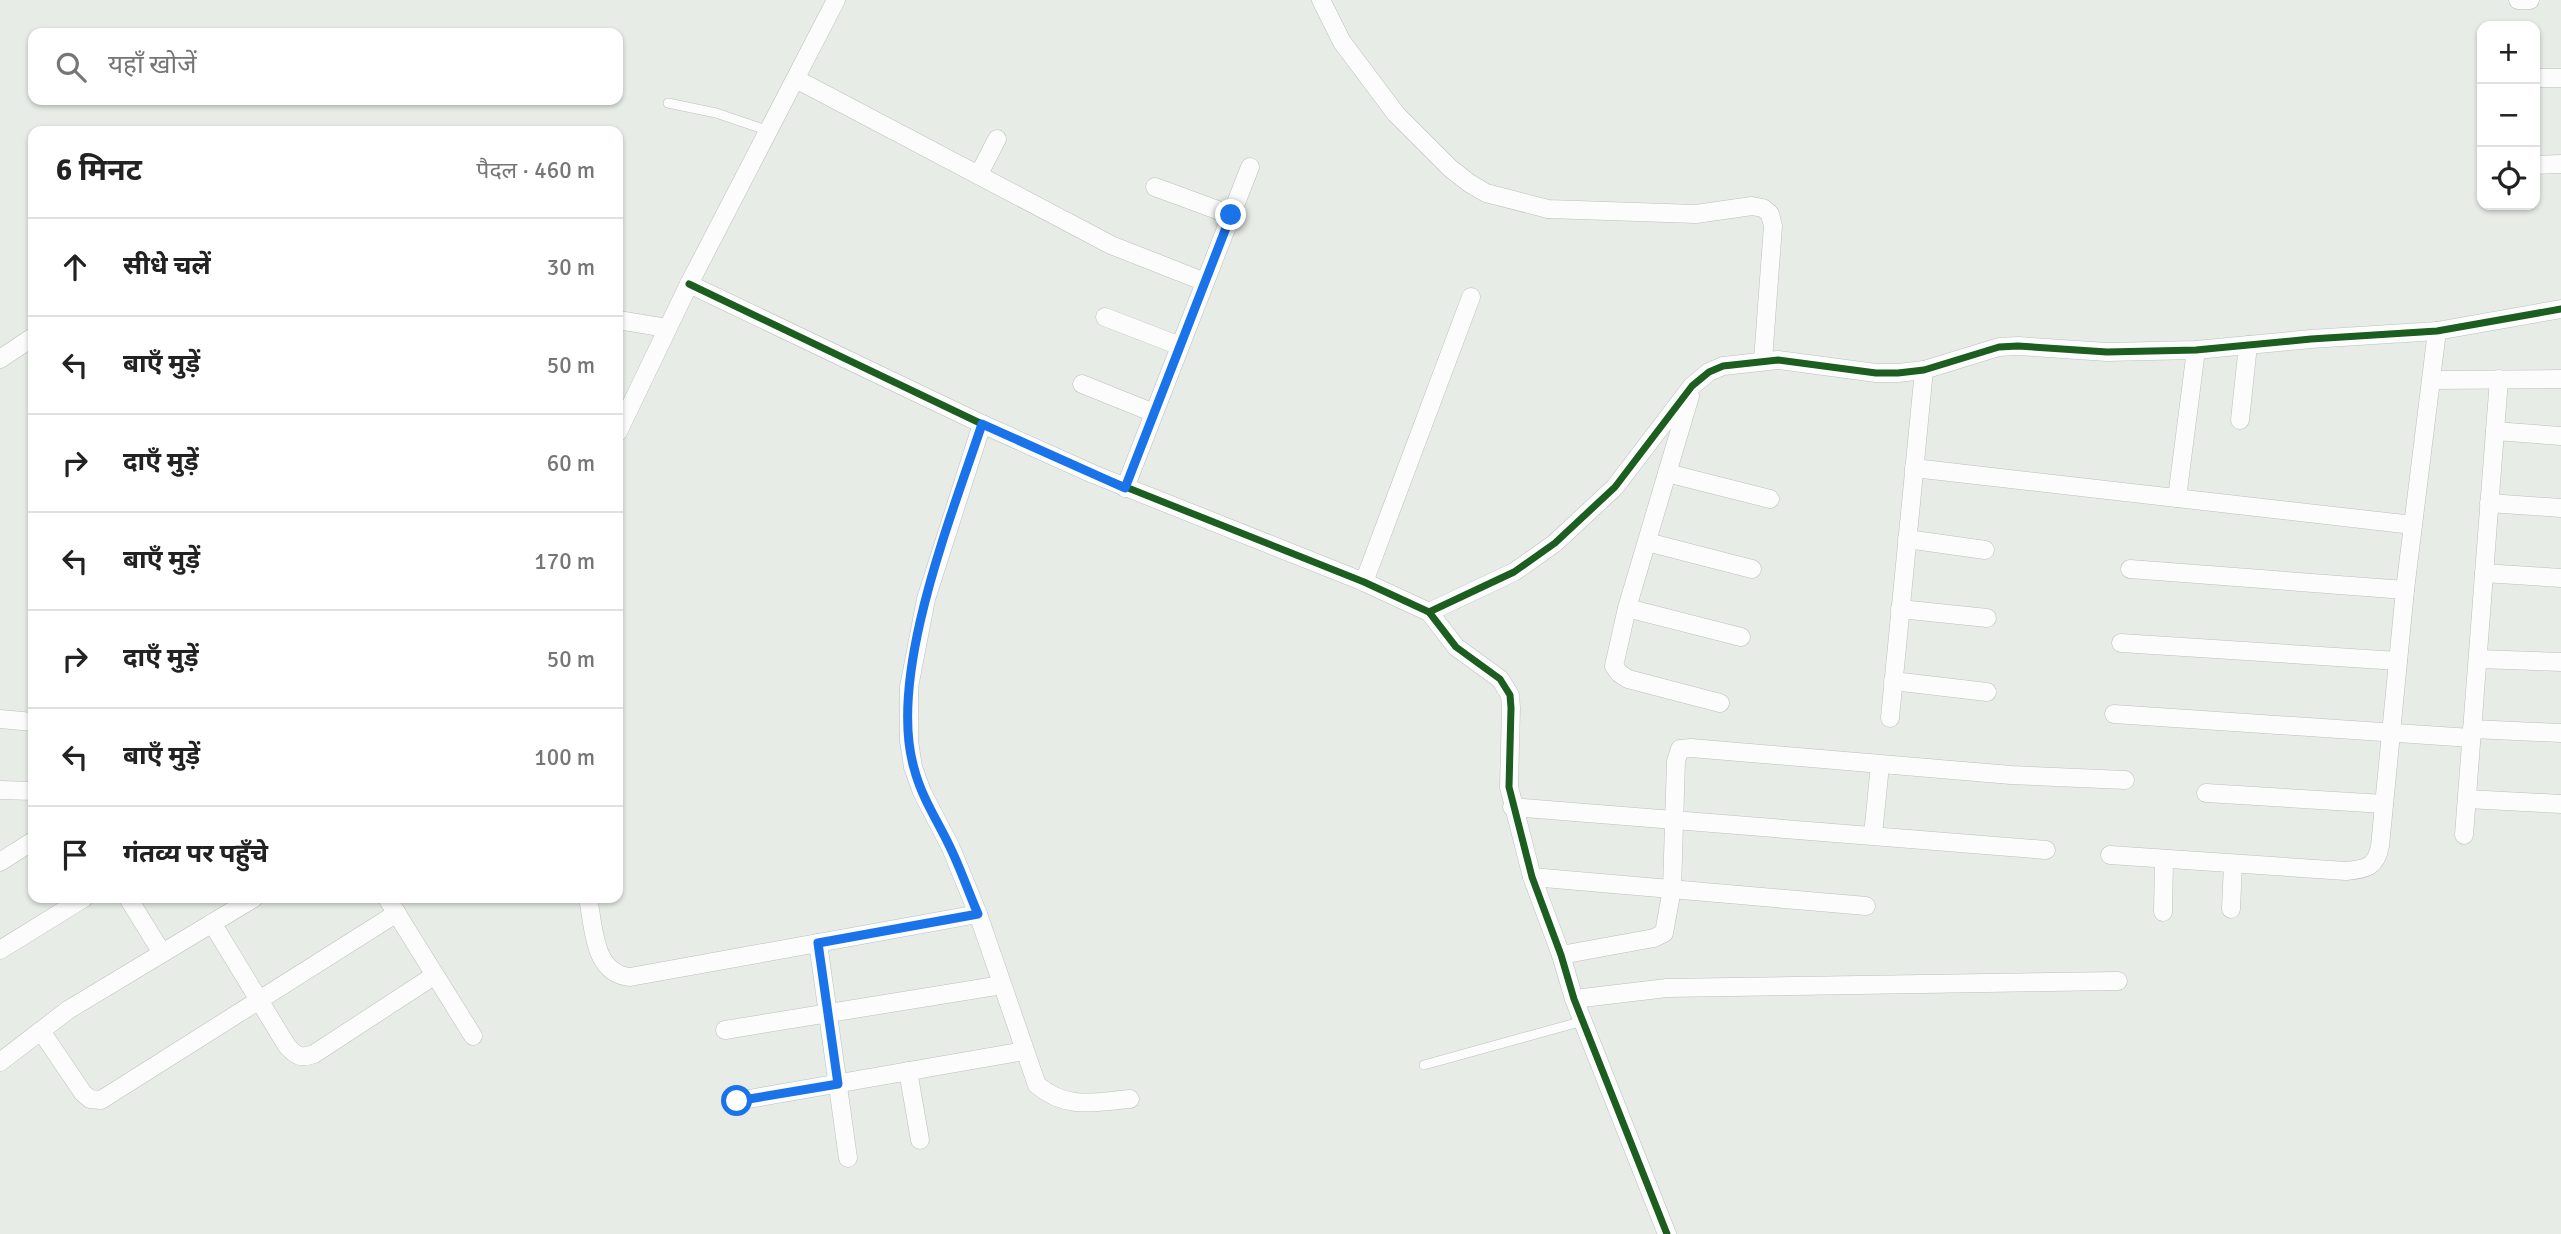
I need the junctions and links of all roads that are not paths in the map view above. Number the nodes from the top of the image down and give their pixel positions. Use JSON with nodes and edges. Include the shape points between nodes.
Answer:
{"nodes":[{"id":1,"x":836,"y":0,"type":"edge"},
{"id":2,"x":1321,"y":0,"type":"edge"},
{"id":3,"x":2518,"y":0,"type":"edge"},
{"id":4,"x":2530,"y":0,"type":"edge"},
{"id":5,"x":2540,"y":78,"type":"edge"},
{"id":6,"x":2561,"y":78,"type":"edge"},
{"id":7,"x":796,"y":79,"type":"junction"},
{"id":8,"x":668,"y":103,"type":"dead end"},
{"id":9,"x":769,"y":131,"type":"junction"},
{"id":10,"x":997,"y":139,"type":"dead end"},
{"id":11,"x":2561,"y":164,"type":"edge"},
{"id":12,"x":2540,"y":165,"type":"edge"},
{"id":13,"x":1250,"y":167,"type":"dead end"},
{"id":14,"x":979,"y":174,"type":"junction"},
{"id":15,"x":1155,"y":187,"type":"dead end"},
{"id":16,"x":1231,"y":215,"type":"junction"},
{"id":17,"x":1205,"y":282,"type":"junction"},
{"id":18,"x":689,"y":284,"type":"junction"},
{"id":19,"x":1471,"y":297,"type":"dead end"},
{"id":20,"x":2561,"y":309,"type":"edge"},
{"id":21,"x":1105,"y":317,"type":"dead end"},
{"id":22,"x":623,"y":321,"type":"edge"},
{"id":23,"x":667,"y":328,"type":"junction"},
{"id":24,"x":2437,"y":331,"type":"junction"},
{"id":25,"x":28,"y":340,"type":"edge"},
{"id":26,"x":2248,"y":345,"type":"junction"},
{"id":27,"x":1180,"y":346,"type":"junction"},
{"id":28,"x":2196,"y":350,"type":"junction"},
{"id":29,"x":0,"y":359,"type":"edge"},
{"id":30,"x":1763,"y":360,"type":"junction"},
{"id":31,"x":1924,"y":370,"type":"junction"},
{"id":32,"x":2499,"y":379,"type":"junction"},
{"id":33,"x":2561,"y":379,"type":"edge"},
{"id":34,"x":2432,"y":380,"type":"junction"},
{"id":35,"x":1082,"y":384,"type":"dead end"},
{"id":36,"x":1692,"y":386,"type":"junction"},
{"id":37,"x":1154,"y":413,"type":"junction"},
{"id":38,"x":2240,"y":420,"type":"dead end"},
{"id":39,"x":623,"y":421,"type":"edge"},
{"id":40,"x":982,"y":424,"type":"junction"},
{"id":41,"x":2495,"y":432,"type":"junction"},
{"id":42,"x":2561,"y":436,"type":"edge"},
{"id":43,"x":1914,"y":468,"type":"junction"},
{"id":44,"x":1667,"y":473,"type":"junction"},
{"id":45,"x":1125,"y":488,"type":"junction"},
{"id":46,"x":2177,"y":498,"type":"junction"},
{"id":47,"x":1770,"y":499,"type":"dead end"},
{"id":48,"x":2490,"y":503,"type":"junction"},
{"id":49,"x":2561,"y":508,"type":"edge"},
{"id":50,"x":2413,"y":524,"type":"junction"},
{"id":51,"x":1907,"y":539,"type":"junction"},
{"id":52,"x":1647,"y":542,"type":"junction"},
{"id":53,"x":1984,"y":551,"type":"dead end"},
{"id":54,"x":1752,"y":569,"type":"dead end"},
{"id":55,"x":2130,"y":569,"type":"dead end"},
{"id":56,"x":2484,"y":573,"type":"junction"},
{"id":57,"x":2561,"y":578,"type":"edge"},
{"id":58,"x":1364,"y":582,"type":"junction"},
{"id":59,"x":2404,"y":590,"type":"junction"},
{"id":60,"x":1627,"y":608,"type":"junction"},
{"id":61,"x":1900,"y":609,"type":"junction"},
{"id":62,"x":1429,"y":612,"type":"junction"},
{"id":63,"x":1987,"y":618,"type":"dead end"},
{"id":64,"x":1741,"y":637,"type":"dead end"},
{"id":65,"x":2121,"y":643,"type":"dead end"},
{"id":66,"x":2477,"y":659,"type":"junction"},
{"id":67,"x":2398,"y":661,"type":"junction"},
{"id":68,"x":2561,"y":662,"type":"edge"},
{"id":69,"x":1894,"y":681,"type":"junction"},
{"id":70,"x":1987,"y":692,"type":"dead end"},
{"id":71,"x":1720,"y":703,"type":"dead end"},
{"id":72,"x":2114,"y":714,"type":"dead end"},
{"id":73,"x":1890,"y":718,"type":"dead end"},
{"id":74,"x":0,"y":719,"type":"edge"},
{"id":75,"x":28,"y":722,"type":"edge"},
{"id":76,"x":2561,"y":733,"type":"edge"},
{"id":77,"x":2390,"y":734,"type":"junction"},
{"id":78,"x":2472,"y":734,"type":"junction"},
{"id":79,"x":1880,"y":765,"type":"junction"},
{"id":80,"x":2125,"y":780,"type":"dead end"},
{"id":81,"x":0,"y":790,"type":"edge"},
{"id":82,"x":28,"y":791,"type":"edge"},
{"id":83,"x":2206,"y":793,"type":"dead end"},
{"id":84,"x":2467,"y":799,"type":"junction"},
{"id":85,"x":2384,"y":804,"type":"junction"},
{"id":86,"x":2561,"y":804,"type":"edge"},
{"id":87,"x":1512,"y":807,"type":"junction"},
{"id":88,"x":1676,"y":820,"type":"junction"},
{"id":89,"x":1872,"y":835,"type":"junction"},
{"id":90,"x":2464,"y":835,"type":"dead end"},
{"id":91,"x":28,"y":844,"type":"edge"},
{"id":92,"x":2046,"y":850,"type":"dead end"},
{"id":93,"x":2110,"y":855,"type":"dead end"},
{"id":94,"x":1,"y":858,"type":"edge"},
{"id":95,"x":2164,"y":860,"type":"junction"},
{"id":96,"x":2234,"y":864,"type":"junction"},
{"id":97,"x":1532,"y":877,"type":"junction"},
{"id":98,"x":1672,"y":889,"type":"junction"},
{"id":99,"x":76,"y":903,"type":"edge"},
{"id":100,"x":131,"y":903,"type":"edge"},
{"id":101,"x":246,"y":903,"type":"edge"},
{"id":102,"x":589,"y":903,"type":"edge"},
{"id":103,"x":392,"y":906,"type":"edge"},
{"id":104,"x":1866,"y":906,"type":"dead end"},
{"id":105,"x":2231,"y":909,"type":"dead end"},
{"id":106,"x":2162,"y":912,"type":"dead end"},
{"id":107,"x":978,"y":914,"type":"junction"},
{"id":108,"x":212,"y":923,"type":"junction"},
{"id":109,"x":818,"y":943,"type":"junction"},
{"id":110,"x":0,"y":950,"type":"edge"},
{"id":111,"x":162,"y":953,"type":"junction"},
{"id":112,"x":1561,"y":955,"type":"junction"},
{"id":113,"x":435,"y":975,"type":"junction"},
{"id":114,"x":2118,"y":981,"type":"dead end"},
{"id":115,"x":1002,"y":985,"type":"junction"},
{"id":116,"x":1574,"y":999,"type":"junction"},
{"id":117,"x":260,"y":1001,"type":"junction"},
{"id":118,"x":828,"y":1013,"type":"junction"},
{"id":119,"x":1583,"y":1021,"type":"junction"},
{"id":120,"x":725,"y":1030,"type":"dead end"},
{"id":121,"x":41,"y":1031,"type":"junction"},
{"id":122,"x":473,"y":1036,"type":"dead end"},
{"id":123,"x":1024,"y":1051,"type":"junction"},
{"id":124,"x":0,"y":1062,"type":"edge"},
{"id":125,"x":1424,"y":1065,"type":"dead end"},
{"id":126,"x":908,"y":1071,"type":"junction"},
{"id":127,"x":838,"y":1084,"type":"junction"},
{"id":128,"x":1130,"y":1099,"type":"dead end"},
{"id":129,"x":737,"y":1101,"type":"dead end"},
{"id":130,"x":920,"y":1140,"type":"dead end"},
{"id":131,"x":848,"y":1158,"type":"dead end"},
{"id":132,"x":1667,"y":1234,"type":"edge"}],
"edges":[{"from":1,"to":7,"type":"street"},
{"from":2,"to":30,"type":"street","via":[[1342,42],[1396,114],[1450,168],[1486,193],[1548,209],[1696,214],[1763,208],[1773,226]]},
{"from":3,"to":4,"type":"street"},
{"from":5,"to":6,"type":"street"},
{"from":7,"to":9,"type":"street"},
{"from":7,"to":14,"type":"street"},
{"from":8,"to":9,"type":"lane"},
{"from":9,"to":18,"type":"street"},
{"from":10,"to":14,"type":"street"},
{"from":11,"to":12,"type":"street"},
{"from":13,"to":16,"type":"street"},
{"from":14,"to":17,"type":"street","via":[[1111,245]]},
{"from":15,"to":16,"type":"street"},
{"from":16,"to":17,"type":"street"},
{"from":17,"to":27,"type":"street"},
{"from":18,"to":23,"type":"street"},
{"from":18,"to":40,"type":"street"},
{"from":19,"to":58,"type":"street"},
{"from":20,"to":24,"type":"street"},
{"from":21,"to":27,"type":"street"},
{"from":22,"to":23,"type":"street"},
{"from":23,"to":39,"type":"street"},
{"from":24,"to":26,"type":"street"},
{"from":24,"to":34,"type":"street"},
{"from":25,"to":29,"type":"street"},
{"from":26,"to":28,"type":"street"},
{"from":26,"to":38,"type":"street"},
{"from":27,"to":37,"type":"street"},
{"from":28,"to":31,"type":"street","via":[[1999,347]]},
{"from":28,"to":46,"type":"street"},
{"from":30,"to":31,"type":"street","via":[[1876,373]]},
{"from":30,"to":36,"type":"street","via":[[1723,366]]},
{"from":31,"to":43,"type":"street"},
{"from":32,"to":33,"type":"street"},
{"from":32,"to":34,"type":"street"},
{"from":32,"to":41,"type":"street"},
{"from":34,"to":50,"type":"street"},
{"from":35,"to":37,"type":"street"},
{"from":36,"to":44,"type":"street"},
{"from":36,"to":62,"type":"street","via":[[1615,487],[1555,543],[1514,572]]},
{"from":37,"to":45,"type":"street"},
{"from":40,"to":45,"type":"street"},
{"from":40,"to":107,"type":"street","via":[[926,599],[908,709],[913,767]]},
{"from":41,"to":42,"type":"street"},
{"from":41,"to":48,"type":"street"},
{"from":43,"to":46,"type":"street"},
{"from":43,"to":51,"type":"street"},
{"from":44,"to":47,"type":"street"},
{"from":44,"to":52,"type":"street"},
{"from":45,"to":58,"type":"street"},
{"from":46,"to":50,"type":"street"},
{"from":48,"to":49,"type":"street"},
{"from":48,"to":56,"type":"street"},
{"from":50,"to":59,"type":"street"},
{"from":51,"to":53,"type":"street"},
{"from":51,"to":61,"type":"street"},
{"from":52,"to":54,"type":"street"},
{"from":52,"to":60,"type":"street"},
{"from":55,"to":59,"type":"street"},
{"from":56,"to":57,"type":"street"},
{"from":56,"to":66,"type":"street"},
{"from":58,"to":62,"type":"street"},
{"from":59,"to":67,"type":"street"},
{"from":60,"to":64,"type":"street"},
{"from":60,"to":71,"type":"street","via":[[1615,656],[1619,674]]},
{"from":61,"to":63,"type":"street"},
{"from":61,"to":69,"type":"street"},
{"from":62,"to":87,"type":"street","via":[[1456,647],[1507,687]]},
{"from":65,"to":67,"type":"street"},
{"from":66,"to":68,"type":"street"},
{"from":66,"to":78,"type":"street"},
{"from":67,"to":77,"type":"street"},
{"from":69,"to":70,"type":"street"},
{"from":69,"to":73,"type":"street"},
{"from":72,"to":77,"type":"street"},
{"from":74,"to":75,"type":"street"},
{"from":76,"to":78,"type":"street"},
{"from":77,"to":78,"type":"street"},
{"from":77,"to":85,"type":"street"},
{"from":78,"to":84,"type":"street"},
{"from":79,"to":80,"type":"street"},
{"from":79,"to":88,"type":"street","via":[[1679,749]]},
{"from":79,"to":89,"type":"street"},
{"from":81,"to":82,"type":"street"},
{"from":83,"to":85,"type":"street"},
{"from":84,"to":86,"type":"street"},
{"from":84,"to":90,"type":"street"},
{"from":85,"to":96,"type":"street","via":[[2378,854],[2368,867],[2347,872]]},
{"from":87,"to":88,"type":"street"},
{"from":87,"to":97,"type":"street"},
{"from":88,"to":89,"type":"street"},
{"from":88,"to":98,"type":"street"},
{"from":89,"to":92,"type":"street"},
{"from":91,"to":94,"type":"street"},
{"from":93,"to":95,"type":"street"},
{"from":95,"to":96,"type":"street"},
{"from":95,"to":106,"type":"street"},
{"from":96,"to":105,"type":"street"},
{"from":97,"to":98,"type":"street"},
{"from":97,"to":112,"type":"street"},
{"from":98,"to":104,"type":"street"},
{"from":98,"to":112,"type":"street","via":[[1664,933]]},
{"from":99,"to":110,"type":"street"},
{"from":100,"to":111,"type":"street"},
{"from":101,"to":108,"type":"street"},
{"from":102,"to":109,"type":"street","via":[[600,955],[606,968],[617,976]]},
{"from":103,"to":113,"type":"street"},
{"from":103,"to":117,"type":"street"},
{"from":107,"to":109,"type":"street"},
{"from":107,"to":115,"type":"street"},
{"from":108,"to":111,"type":"street"},
{"from":108,"to":117,"type":"street"},
{"from":109,"to":118,"type":"street"},
{"from":111,"to":121,"type":"street"},
{"from":112,"to":116,"type":"street"},
{"from":113,"to":117,"type":"street","via":[[305,1058],[287,1046]]},
{"from":113,"to":122,"type":"street"},
{"from":114,"to":116,"type":"street","via":[[1667,988]]},
{"from":115,"to":118,"type":"street"},
{"from":115,"to":123,"type":"street"},
{"from":116,"to":119,"type":"street"},
{"from":117,"to":121,"type":"street","via":[[101,1100],[83,1093]]},
{"from":118,"to":120,"type":"street"},
{"from":118,"to":127,"type":"street"},
{"from":119,"to":125,"type":"lane"},
{"from":119,"to":132,"type":"street"},
{"from":121,"to":124,"type":"street"},
{"from":123,"to":126,"type":"street"},
{"from":123,"to":128,"type":"street","via":[[1037,1085],[1049,1095],[1078,1103]]},
{"from":126,"to":127,"type":"street"},
{"from":126,"to":130,"type":"street"},
{"from":127,"to":129,"type":"street"},
{"from":127,"to":131,"type":"street"}]}
